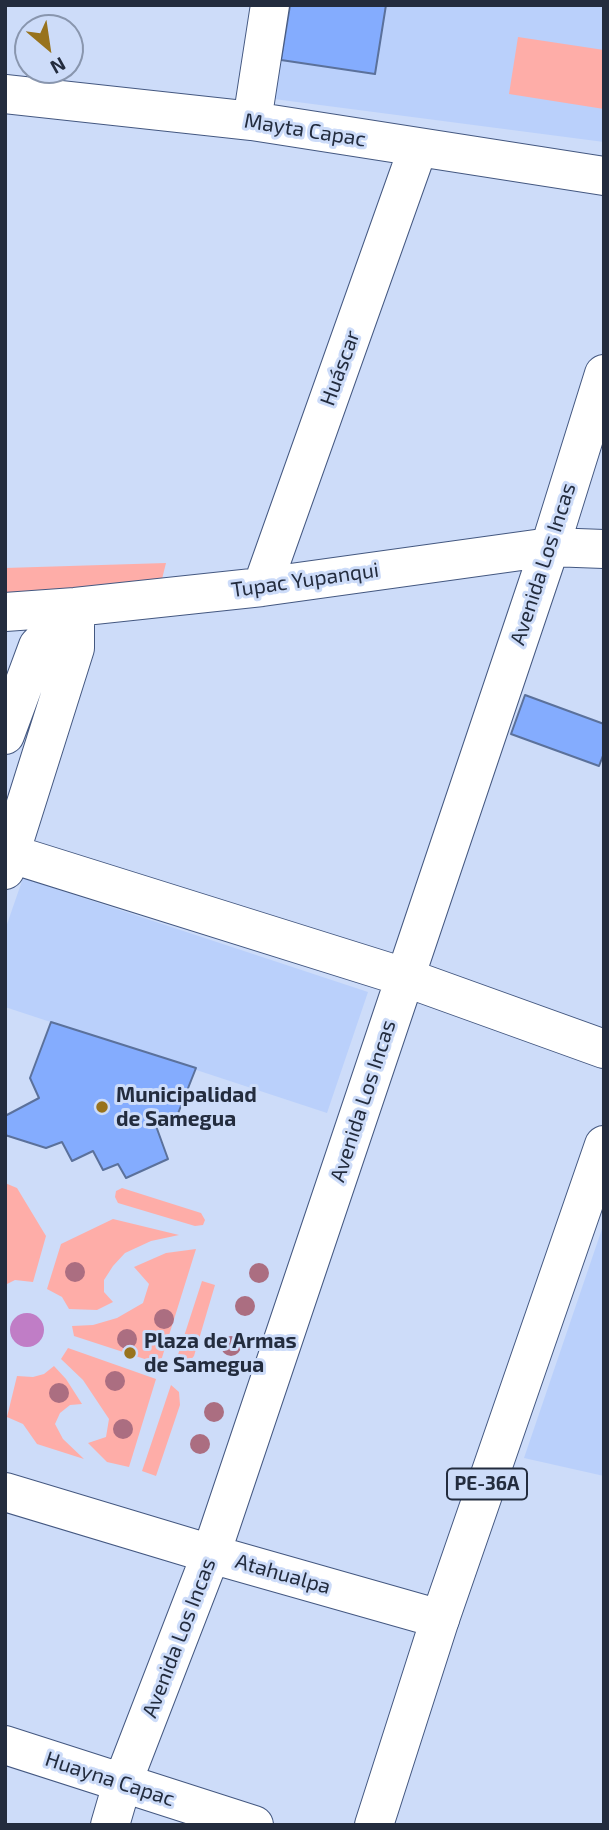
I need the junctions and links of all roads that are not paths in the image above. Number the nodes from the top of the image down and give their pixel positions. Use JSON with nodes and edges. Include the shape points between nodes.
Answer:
{"nodes":[{"id":1,"x":270,"y":5,"type":"edge"},
{"id":2,"x":5,"y":94,"type":"edge"},
{"id":3,"x":251,"y":121,"type":"junction"},
{"id":4,"x":418,"y":148,"type":"junction"},
{"id":5,"x":604,"y":176,"type":"edge"},
{"id":6,"x":604,"y":373,"type":"edge"},
{"id":7,"x":550,"y":547,"type":"junction"},
{"id":8,"x":604,"y":550,"type":"edge"},
{"id":9,"x":262,"y":587,"type":"junction"},
{"id":10,"x":75,"y":607,"type":"junction"},
{"id":11,"x":5,"y":612,"type":"edge"},
{"id":12,"x":5,"y":735,"type":"edge"},
{"id":13,"x":7,"y":858,"type":"edge"},
{"id":14,"x":404,"y":977,"type":"junction"},
{"id":15,"x":604,"y":1049,"type":"edge"},
{"id":16,"x":604,"y":1145,"type":"edge"},
{"id":17,"x":6,"y":1493,"type":"edge"},
{"id":18,"x":211,"y":1554,"type":"junction"},
{"id":19,"x":440,"y":1619,"type":"junction"},
{"id":20,"x":5,"y":1745,"type":"edge"},
{"id":21,"x":122,"y":1784,"type":"junction"},
{"id":22,"x":110,"y":1825,"type":"edge"},
{"id":23,"x":254,"y":1825,"type":"edge"},
{"id":24,"x":374,"y":1825,"type":"edge"}],
"edges":[{"from":1,"to":3,"type":"main road"},
{"from":2,"to":3,"type":"main road","name":"Mayta Capac"},
{"from":3,"to":4,"type":"main road","name":"Mayta Capac"},
{"from":4,"to":5,"type":"main road","name":"Mayta Capac"},
{"from":4,"to":9,"type":"main road","name":"Huáscar"},
{"from":6,"to":7,"type":"main road","name":"Avenida Los Incas"},
{"from":7,"to":8,"type":"main road","name":"Tupac Yupanqui"},
{"from":7,"to":9,"type":"main road","name":"Tupac Yupanqui"},
{"from":7,"to":14,"type":"main road","name":"Avenida Los Incas"},
{"from":9,"to":10,"type":"main road","name":"Tupac Yupanqui"},
{"from":10,"to":11,"type":"main road","name":"Tupac Yupanqui"},
{"from":10,"to":12,"type":"main road","via":[[38,646]]},
{"from":10,"to":13,"type":"main road","via":[[75,648]]},
{"from":13,"to":14,"type":"main road"},
{"from":14,"to":15,"type":"main road"},
{"from":14,"to":18,"type":"main road","name":"Avenida Los Incas"},
{"from":16,"to":19,"type":"main road","number":"PE-36A"},
{"from":17,"to":18,"type":"main road","name":"Atahualpa"},
{"from":18,"to":19,"type":"main road","name":"Atahualpa"},
{"from":18,"to":21,"type":"main road","name":"Avenida Los Incas"},
{"from":19,"to":24,"type":"main road","number":"PE-36A"},
{"from":20,"to":21,"type":"main road","name":"Huayna Capac"},
{"from":21,"to":22,"type":"main road","name":"Avenida Los Incas"},
{"from":21,"to":23,"type":"main road","name":"Huayna Capac"}]}
